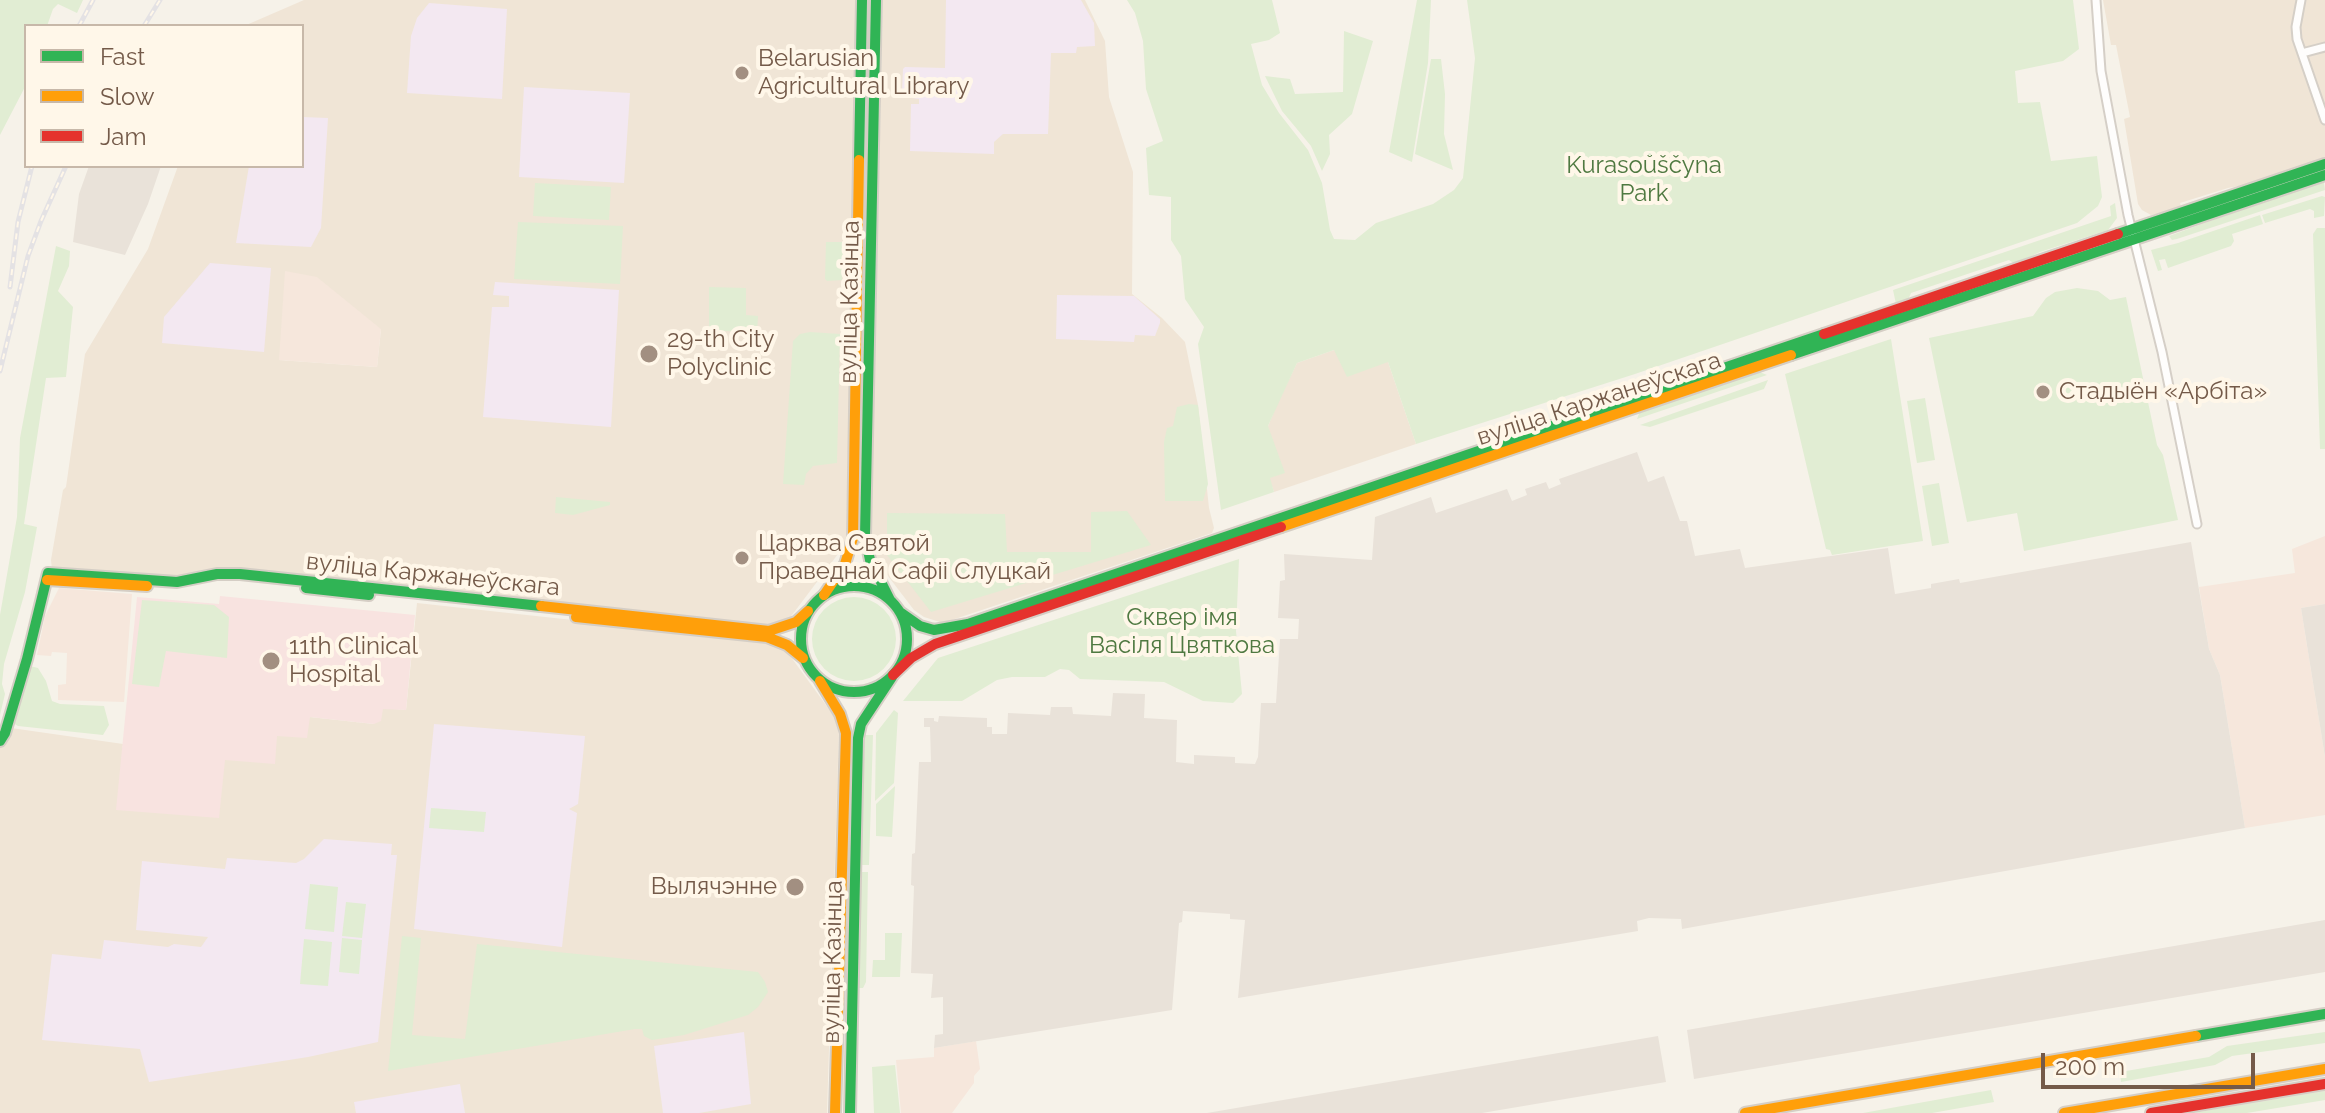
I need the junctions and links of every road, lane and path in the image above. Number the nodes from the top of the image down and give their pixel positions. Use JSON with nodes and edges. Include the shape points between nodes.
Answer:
{"nodes":[{"id":1,"x":862,"y":0,"type":"edge"},
{"id":2,"x":876,"y":0,"type":"edge"},
{"id":3,"x":2096,"y":0,"type":"edge"},
{"id":4,"x":2301,"y":0,"type":"edge"},
{"id":5,"x":862,"y":40,"type":"junction"},
{"id":6,"x":875,"y":41,"type":"junction"},
{"id":7,"x":2325,"y":47,"type":"edge"},
{"id":8,"x":2302,"y":53,"type":"junction"},
{"id":9,"x":2325,"y":120,"type":"edge"},
{"id":10,"x":2325,"y":164,"type":"edge"},
{"id":11,"x":2325,"y":175,"type":"edge"},
{"id":12,"x":2132,"y":235,"type":"junction"},
{"id":13,"x":2197,"y":524,"type":"dead end"},
{"id":14,"x":1220,"y":543,"type":"junction"},
{"id":15,"x":48,"y":576,"type":"junction"},
{"id":16,"x":824,"y":595,"type":"junction"},
{"id":17,"x":890,"y":600,"type":"junction"},
{"id":18,"x":808,"y":611,"type":"junction"},
{"id":19,"x":900,"y":612,"type":"junction"},
{"id":20,"x":803,"y":658,"type":"junction"},
{"id":21,"x":893,"y":676,"type":"junction"},
{"id":22,"x":820,"y":681,"type":"junction"},
{"id":23,"x":0,"y":741,"type":"edge"},
{"id":24,"x":2325,"y":1014,"type":"edge"},
{"id":25,"x":2325,"y":1069,"type":"edge"},
{"id":26,"x":2325,"y":1084,"type":"edge"},
{"id":27,"x":835,"y":1113,"type":"edge"},
{"id":28,"x":850,"y":1113,"type":"edge"},
{"id":29,"x":1745,"y":1113,"type":"edge"},
{"id":30,"x":2064,"y":1113,"type":"edge"},
{"id":31,"x":2151,"y":1113,"type":"edge"}],
"edges":[{"from":1,"to":5,"type":"main road","name":"вуліца Казінца"},
{"from":2,"to":6,"type":"main road","name":"вуліца Казінца"},
{"from":3,"to":12,"type":"street","via":[[2101,71]]},
{"from":4,"to":8,"type":"street","via":[[2296,32]]},
{"from":5,"to":6,"type":"main road"},
{"from":5,"to":16,"type":"main road","name":"вуліца Казінца","via":[[853,545]]},
{"from":6,"to":17,"type":"main road","name":"вуліца Казінца","via":[[865,536],[870,560]]},
{"from":7,"to":8,"type":"street"},
{"from":8,"to":9,"type":"street"},
{"from":10,"to":12,"type":"main road","name":"вуліца Каржанеўскага"},
{"from":11,"to":12,"type":"main road","name":"вуліца Каржанеўскага"},
{"from":12,"to":13,"type":"street"},
{"from":12,"to":14,"type":"main road","name":"вуліца Каржанеўскага"},
{"from":14,"to":19,"type":"main road","name":"вуліца Каржанеўскага","via":[[956,627],[928,629]]},
{"from":14,"to":21,"type":"main road","name":"вуліца Каржанеўскага","via":[[935,644]]},
{"from":15,"to":18,"type":"main road","name":"вуліца Каржанеўскага","via":[[177,582],[240,574],[769,631],[796,622]]},
{"from":15,"to":20,"type":"main road","name":"вуліца Каржанеўскага","via":[[182,588],[236,580],[767,637]]},
{"from":15,"to":23,"type":"main road"},
{"from":16,"to":17,"type":"main road","via":[[858,586]]},
{"from":16,"to":18,"type":"main road"},
{"from":17,"to":19,"type":"main road"},
{"from":18,"to":20,"type":"main road","via":[[801,631]]},
{"from":19,"to":21,"type":"main road","via":[[907,646]]},
{"from":20,"to":22,"type":"main road"},
{"from":21,"to":22,"type":"main road","via":[[855,693]]},
{"from":21,"to":28,"type":"main road","name":"вуліца Казінца","via":[[861,724],[858,738]]},
{"from":22,"to":27,"type":"main road","name":"вуліца Казінца","via":[[846,733]]},
{"from":24,"to":29,"type":"main road"},
{"from":25,"to":30,"type":"main road"},
{"from":26,"to":31,"type":"main road"}]}
